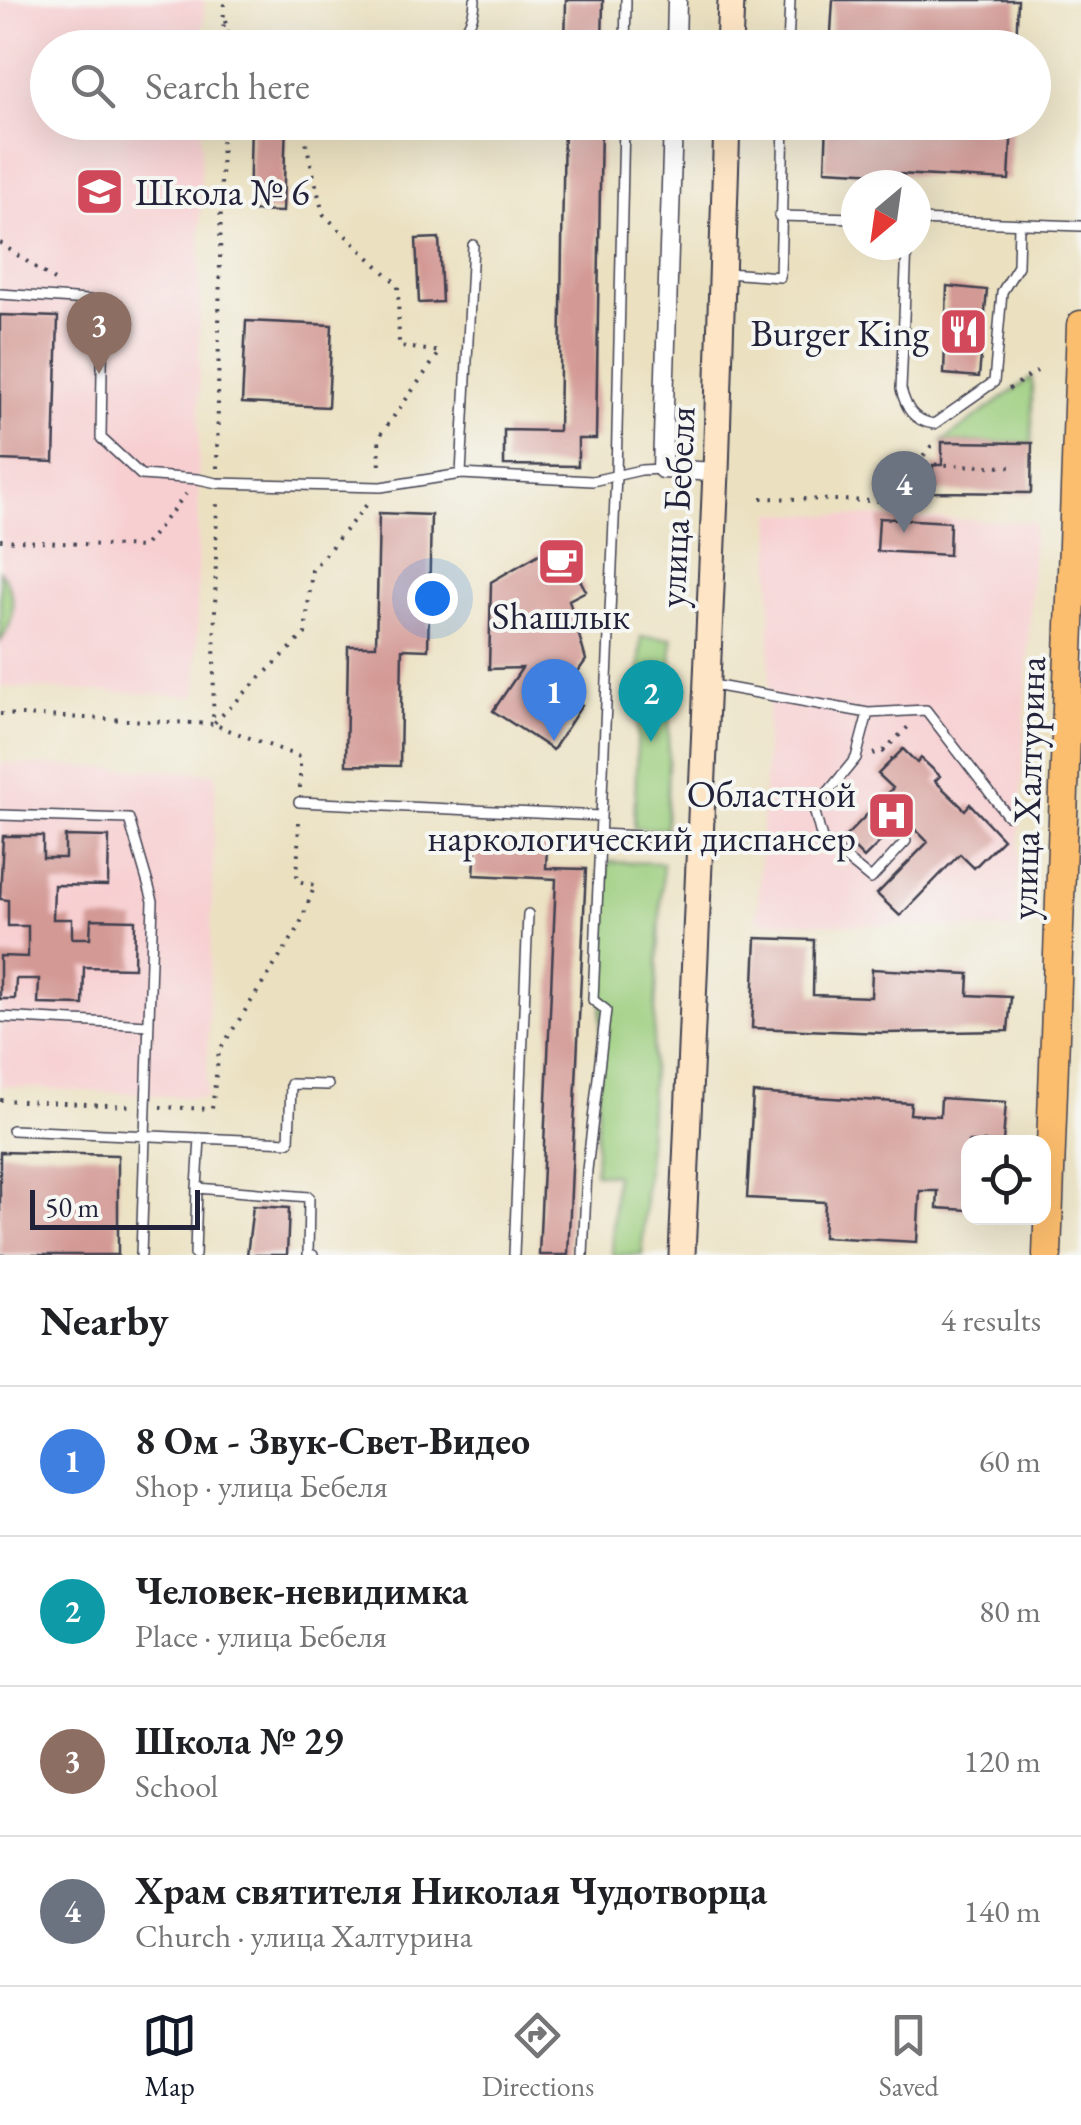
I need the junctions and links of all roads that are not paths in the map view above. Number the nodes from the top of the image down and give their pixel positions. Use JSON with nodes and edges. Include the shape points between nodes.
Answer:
{"nodes":[{"id":1,"x":475,"y":0,"type":"edge"},
{"id":2,"x":626,"y":0,"type":"edge"},
{"id":3,"x":678,"y":0,"type":"edge"},
{"id":4,"x":731,"y":0,"type":"edge"},
{"id":5,"x":790,"y":0,"type":"edge"},
{"id":6,"x":465,"y":30,"type":"edge"},
{"id":7,"x":625,"y":30,"type":"edge"},
{"id":8,"x":677,"y":30,"type":"edge"},
{"id":9,"x":730,"y":30,"type":"edge"},
{"id":10,"x":789,"y":30,"type":"edge"},
{"id":11,"x":624,"y":140,"type":"edge"},
{"id":12,"x":672,"y":140,"type":"edge"},
{"id":13,"x":726,"y":140,"type":"edge"},
{"id":14,"x":783,"y":140,"type":"edge"},
{"id":15,"x":780,"y":216,"type":"junction"},
{"id":16,"x":841,"y":218,"type":"edge"},
{"id":17,"x":931,"y":221,"type":"edge"},
{"id":18,"x":1019,"y":224,"type":"junction"},
{"id":19,"x":1081,"y":226,"type":"edge"},
{"id":20,"x":473,"y":245,"type":"dead end"},
{"id":21,"x":907,"y":260,"type":"edge"},
{"id":22,"x":722,"y":273,"type":"junction"},
{"id":23,"x":0,"y":294,"type":"edge"},
{"id":24,"x":1081,"y":325,"type":"edge"},
{"id":25,"x":662,"y":469,"type":"junction"},
{"id":26,"x":716,"y":472,"type":"junction"},
{"id":27,"x":461,"y":474,"type":"junction"},
{"id":28,"x":616,"y":475,"type":"junction"},
{"id":29,"x":704,"y":684,"type":"junction"},
{"id":30,"x":868,"y":713,"type":"junction"},
{"id":31,"x":299,"y":802,"type":"road end"},
{"id":32,"x":0,"y":815,"type":"edge"},
{"id":33,"x":1007,"y":815,"type":"dead end"},
{"id":34,"x":601,"y":816,"type":"junction"},
{"id":35,"x":600,"y":834,"type":"junction"},
{"id":36,"x":698,"y":839,"type":"junction"},
{"id":37,"x":906,"y":842,"type":"dead end"},
{"id":38,"x":528,"y":914,"type":"dead end"},
{"id":39,"x":0,"y":1018,"type":"edge"},
{"id":40,"x":148,"y":1024,"type":"junction"},
{"id":41,"x":328,"y":1085,"type":"dead end"},
{"id":42,"x":12,"y":1130,"type":"dead end"},
{"id":43,"x":145,"y":1136,"type":"junction"},
{"id":44,"x":200,"y":1138,"type":"junction"},
{"id":45,"x":196,"y":1188,"type":"junction"},
{"id":46,"x":141,"y":1255,"type":"edge"},
{"id":47,"x":195,"y":1255,"type":"edge"},
{"id":48,"x":313,"y":1255,"type":"edge"},
{"id":49,"x":514,"y":1255,"type":"edge"},
{"id":50,"x":583,"y":1255,"type":"edge"},
{"id":51,"x":682,"y":1255,"type":"edge"},
{"id":52,"x":1047,"y":1255,"type":"edge"}],
"edges":[{"from":1,"to":6,"type":"lane"},
{"from":2,"to":7,"type":"lane"},
{"from":3,"to":8,"type":"street"},
{"from":4,"to":9,"type":"main road"},
{"from":5,"to":10,"type":"lane"},
{"from":11,"to":28,"type":"lane"},
{"from":12,"to":25,"type":"street"},
{"from":13,"to":22,"type":"main road","name":"улица Бебеля"},
{"from":14,"to":15,"type":"lane"},
{"from":15,"to":16,"type":"lane"},
{"from":15,"to":22,"type":"lane","via":[[780,276]]},
{"from":17,"to":18,"type":"lane"},
{"from":18,"to":19,"type":"lane"},
{"from":18,"to":21,"type":"lane","via":[[1018,266],[1002,292],[994,382],[934,424],[906,407],[901,389]]},
{"from":20,"to":27,"type":"lane"},
{"from":22,"to":26,"type":"main road","name":"улица Бебеля"},
{"from":23,"to":27,"type":"lane","via":[[103,301],[101,438],[142,475],[381,487]]},
{"from":24,"to":52,"type":"main road","name":"улица Халтурина"},
{"from":25,"to":26,"type":"street"},
{"from":25,"to":28,"type":"lane"},
{"from":26,"to":29,"type":"main road","name":"улица Бебеля"},
{"from":27,"to":28,"type":"lane","via":[[592,481]]},
{"from":28,"to":34,"type":"lane"},
{"from":29,"to":30,"type":"lane"},
{"from":29,"to":36,"type":"main road","name":"улица Бебеля"},
{"from":30,"to":33,"type":"lane","via":[[926,710]]},
{"from":30,"to":37,"type":"lane","via":[[856,758],[814,809],[822,839],[870,879]]},
{"from":31,"to":34,"type":"lane"},
{"from":32,"to":40,"type":"lane","via":[[129,819],[152,901]]},
{"from":34,"to":35,"type":"lane"},
{"from":35,"to":36,"type":"lane"},
{"from":35,"to":50,"type":"lane","via":[[593,1000],[606,1010]]},
{"from":36,"to":51,"type":"main road","name":"улица Бебеля"},
{"from":38,"to":49,"type":"lane"},
{"from":39,"to":40,"type":"lane"},
{"from":40,"to":43,"type":"lane"},
{"from":41,"to":44,"type":"lane","via":[[291,1084],[288,1142]]},
{"from":42,"to":43,"type":"lane"},
{"from":43,"to":44,"type":"lane"},
{"from":43,"to":46,"type":"lane"},
{"from":44,"to":45,"type":"lane"},
{"from":45,"to":47,"type":"lane"},
{"from":45,"to":48,"type":"lane","via":[[309,1196]]}]}
